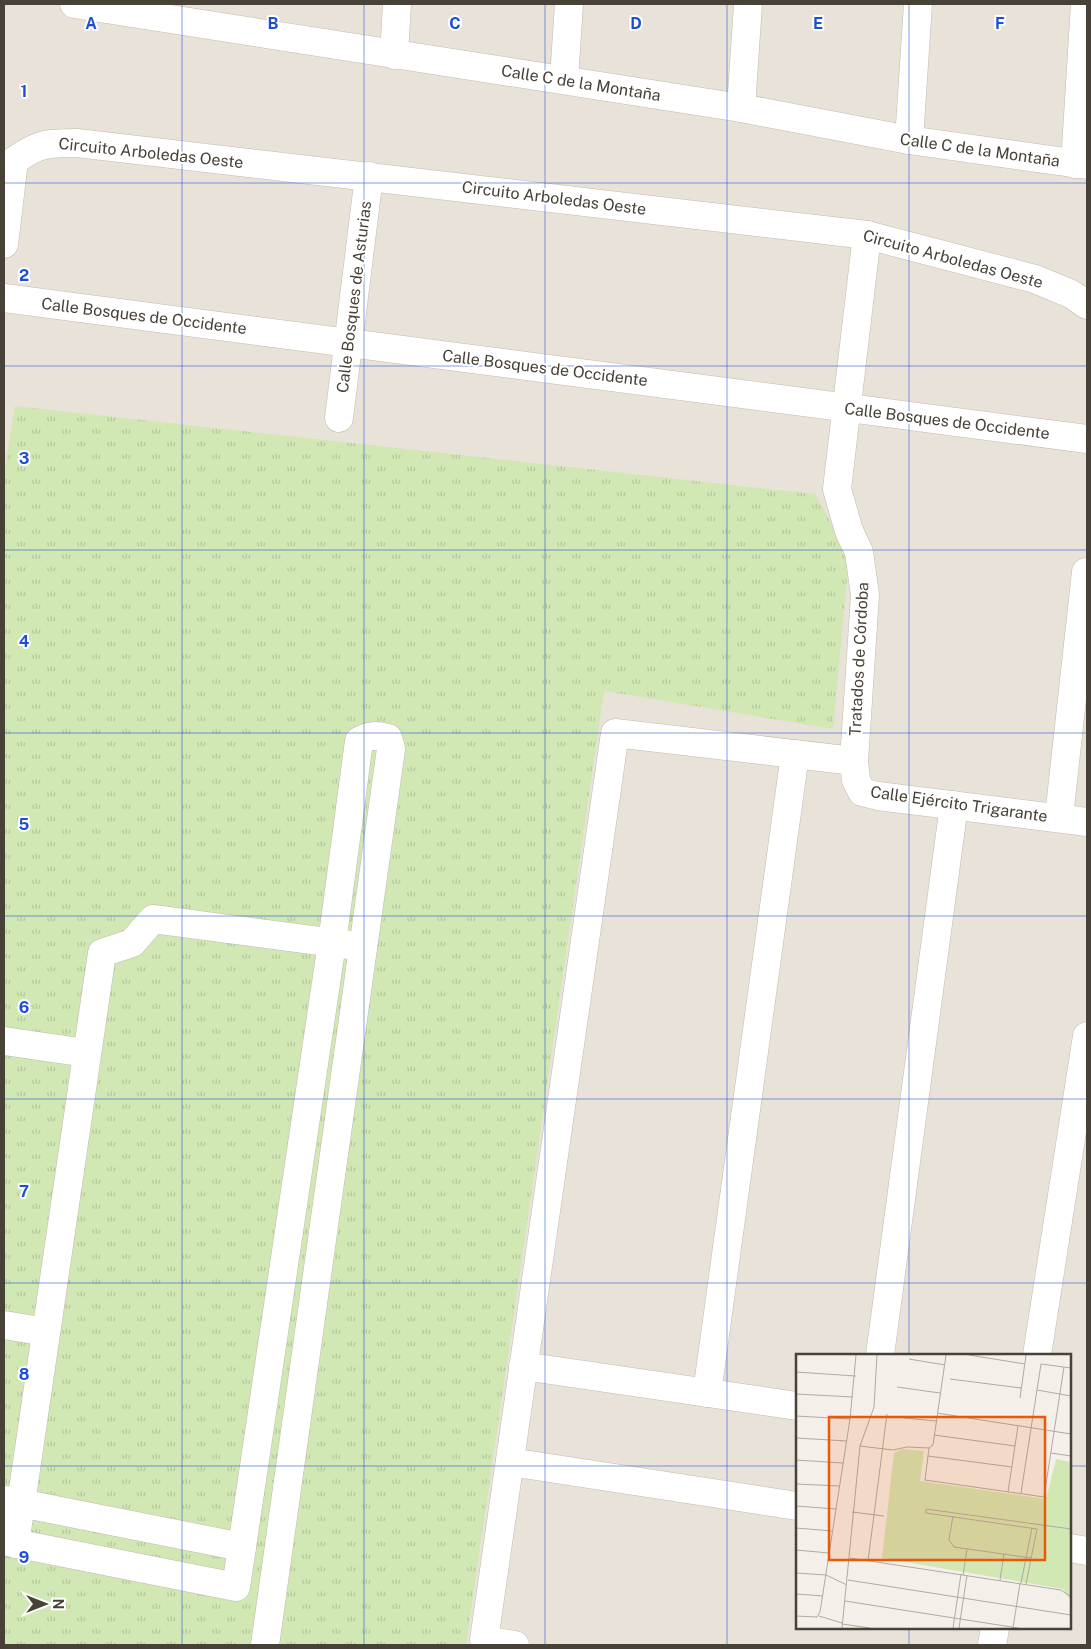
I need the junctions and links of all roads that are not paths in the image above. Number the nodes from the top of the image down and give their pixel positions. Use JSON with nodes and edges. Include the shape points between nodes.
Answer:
{"nodes":[{"id":1,"x":74,"y":4,"type":"edge"},
{"id":2,"x":397,"y":4,"type":"edge"},
{"id":3,"x":569,"y":4,"type":"edge"},
{"id":4,"x":748,"y":4,"type":"edge"},
{"id":5,"x":918,"y":4,"type":"edge"},
{"id":6,"x":1085,"y":4,"type":"edge"},
{"id":7,"x":227,"y":15,"type":"edge"},
{"id":8,"x":394,"y":55,"type":"junction"},
{"id":9,"x":564,"y":79,"type":"junction"},
{"id":10,"x":741,"y":108,"type":"junction"},
{"id":11,"x":909,"y":140,"type":"junction"},
{"id":12,"x":9,"y":161,"type":"edge"},
{"id":13,"x":1081,"y":165,"type":"edge"},
{"id":14,"x":369,"y":176,"type":"junction"},
{"id":15,"x":867,"y":235,"type":"junction"},
{"id":16,"x":4,"y":244,"type":"edge"},
{"id":17,"x":4,"y":298,"type":"edge"},
{"id":18,"x":1087,"y":305,"type":"edge"},
{"id":19,"x":349,"y":343,"type":"junction"},
{"id":20,"x":845,"y":407,"type":"junction"},
{"id":21,"x":339,"y":418,"type":"dead end"},
{"id":22,"x":1087,"y":439,"type":"edge"},
{"id":23,"x":1086,"y":572,"type":"edge"},
{"id":24,"x":795,"y":754,"type":"junction"},
{"id":25,"x":854,"y":761,"type":"junction"},
{"id":26,"x":954,"y":805,"type":"junction"},
{"id":27,"x":1059,"y":818,"type":"junction"},
{"id":28,"x":1087,"y":822,"type":"edge"},
{"id":29,"x":332,"y":943,"type":"junction"},
{"id":30,"x":364,"y":948,"type":"junction"},
{"id":31,"x":1087,"y":1036,"type":"edge"},
{"id":32,"x":4,"y":1041,"type":"edge"},
{"id":33,"x":86,"y":1053,"type":"junction"},
{"id":34,"x":4,"y":1325,"type":"edge"},
{"id":35,"x":46,"y":1332,"type":"junction"},
{"id":36,"x":880,"y":1354,"type":"edge"},
{"id":37,"x":1038,"y":1354,"type":"edge"},
{"id":38,"x":524,"y":1366,"type":"junction"},
{"id":39,"x":707,"y":1393,"type":"junction"},
{"id":40,"x":796,"y":1406,"type":"edge"},
{"id":41,"x":510,"y":1462,"type":"junction"},
{"id":42,"x":13,"y":1501,"type":"edge"},
{"id":43,"x":796,"y":1506,"type":"edge"},
{"id":44,"x":10,"y":1542,"type":"edge"},
{"id":45,"x":1071,"y":1548,"type":"edge"},
{"id":46,"x":1087,"y":1551,"type":"edge"},
{"id":47,"x":241,"y":1557,"type":"junction"},
{"id":48,"x":274,"y":1574,"type":"junction"},
{"id":49,"x":995,"y":1629,"type":"edge"},
{"id":50,"x":265,"y":1645,"type":"edge"},
{"id":51,"x":515,"y":1645,"type":"edge"},
{"id":52,"x":992,"y":1645,"type":"edge"}],
"edges":[{"from":1,"to":7,"type":"street","name":"Calle C de la Montaña"},
{"from":2,"to":8,"type":"street"},
{"from":3,"to":9,"type":"street"},
{"from":4,"to":10,"type":"street"},
{"from":5,"to":11,"type":"street"},
{"from":6,"to":13,"type":"street"},
{"from":7,"to":8,"type":"street","name":"Calle C de la Montaña"},
{"from":8,"to":9,"type":"street","name":"Calle C de la Montaña"},
{"from":9,"to":10,"type":"street","name":"Calle C de la Montaña"},
{"from":10,"to":11,"type":"street","name":"Calle C de la Montaña"},
{"from":11,"to":13,"type":"street","name":"Calle C de la Montaña"},
{"from":12,"to":14,"type":"street","name":"Circuito Arboledas Oeste","via":[[31,148],[48,143],[77,143]]},
{"from":12,"to":16,"type":"street"},
{"from":14,"to":15,"type":"street","name":"Circuito Arboledas Oeste"},
{"from":14,"to":19,"type":"street","name":"Calle Bosques de Asturias"},
{"from":15,"to":18,"type":"street","name":"Circuito Arboledas Oeste","via":[[1035,279],[1071,294]]},
{"from":15,"to":20,"type":"street","name":"Tratados de Córdoba"},
{"from":17,"to":19,"type":"street","name":"Calle Bosques de Occidente"},
{"from":19,"to":20,"type":"street","name":"Calle Bosques de Occidente"},
{"from":19,"to":21,"type":"street","name":"Calle Bosques de Asturias"},
{"from":20,"to":22,"type":"street","name":"Calle Bosques de Occidente"},
{"from":20,"to":25,"type":"street","name":"Tratados de Córdoba","via":[[837,489],[848,531],[859,552],[865,595]]},
{"from":23,"to":27,"type":"street"},
{"from":24,"to":25,"type":"street"},
{"from":24,"to":38,"type":"street","via":[[615,733]]},
{"from":24,"to":39,"type":"street"},
{"from":25,"to":26,"type":"street","name":"Calle Ejército Trigarante","via":[[856,780],[862,792]]},
{"from":26,"to":27,"type":"street","name":"Calle Ejército Trigarante"},
{"from":26,"to":36,"type":"street"},
{"from":27,"to":28,"type":"street","name":"Calle Ejército Trigarante"},
{"from":29,"to":30,"type":"street"},
{"from":29,"to":30,"type":"street","via":[[359,741],[376,735],[388,738],[391,749]]},
{"from":29,"to":33,"type":"street","via":[[153,919],[132,944],[102,953]]},
{"from":29,"to":47,"type":"street"},
{"from":30,"to":48,"type":"street"},
{"from":31,"to":37,"type":"street"},
{"from":32,"to":33,"type":"street"},
{"from":33,"to":35,"type":"street"},
{"from":34,"to":35,"type":"street"},
{"from":35,"to":42,"type":"street"},
{"from":38,"to":39,"type":"street"},
{"from":38,"to":41,"type":"street"},
{"from":39,"to":40,"type":"street"},
{"from":41,"to":43,"type":"street"},
{"from":41,"to":51,"type":"street","via":[[484,1640]]},
{"from":42,"to":44,"type":"street"},
{"from":42,"to":47,"type":"street"},
{"from":44,"to":47,"type":"street","via":[[236,1587]]},
{"from":45,"to":46,"type":"street"},
{"from":47,"to":48,"type":"street"},
{"from":48,"to":50,"type":"street"},
{"from":49,"to":52,"type":"street"}]}
